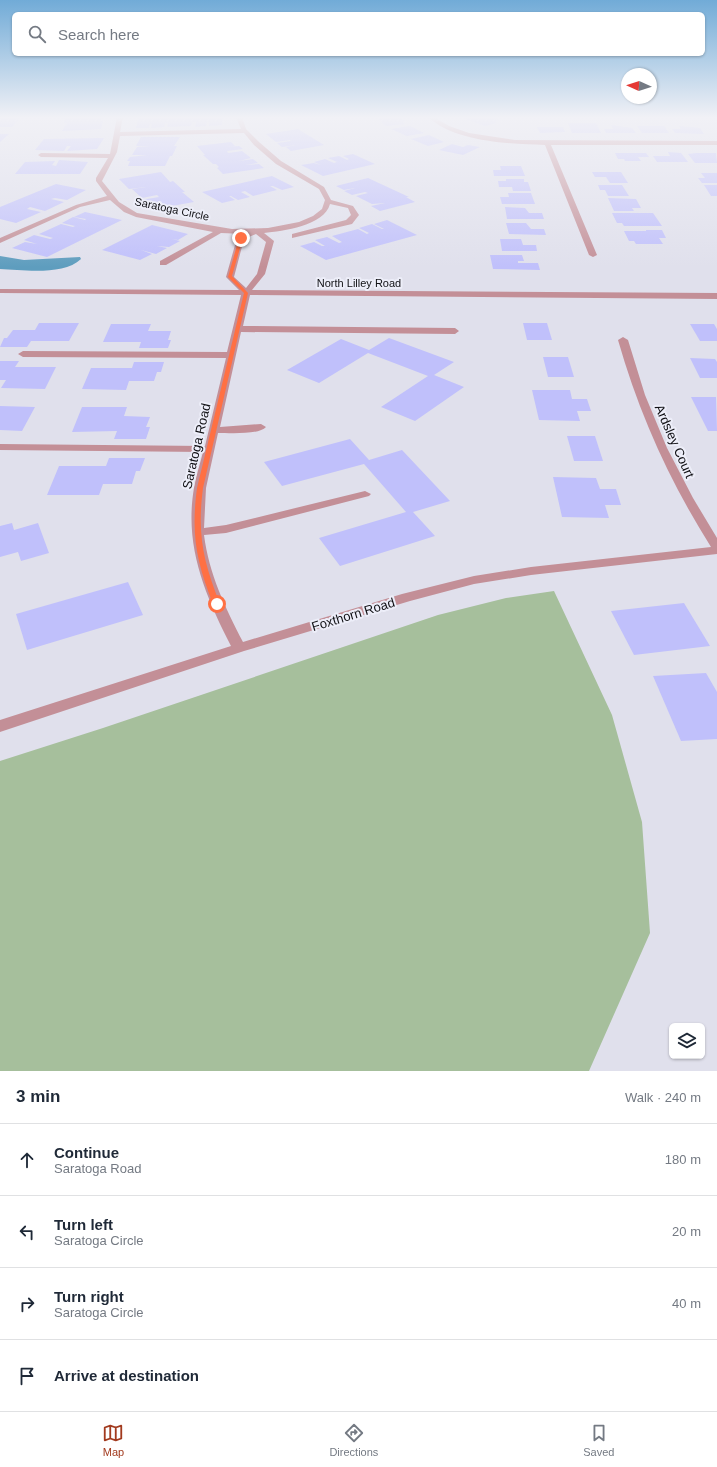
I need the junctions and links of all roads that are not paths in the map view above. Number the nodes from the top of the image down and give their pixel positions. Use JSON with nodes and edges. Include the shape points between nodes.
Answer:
{"nodes":[{"id":1,"x":106,"y":167,"type":"edge"},
{"id":2,"x":286,"y":167,"type":"edge"},
{"id":3,"x":557,"y":167,"type":"edge"},
{"id":4,"x":112,"y":197,"type":"junction"},
{"id":5,"x":329,"y":202,"type":"junction"},
{"id":6,"x":221,"y":230,"type":"junction"},
{"id":7,"x":258,"y":232,"type":"junction"},
{"id":8,"x":295,"y":236,"type":"dead end"},
{"id":9,"x":0,"y":241,"type":"edge"},
{"id":10,"x":593,"y":255,"type":"dead end"},
{"id":11,"x":163,"y":263,"type":"dead end"},
{"id":12,"x":0,"y":291,"type":"edge"},
{"id":13,"x":246,"y":293,"type":"junction"},
{"id":14,"x":717,"y":296,"type":"edge"},
{"id":15,"x":238,"y":329,"type":"junction"},
{"id":16,"x":455,"y":331,"type":"dead end"},
{"id":17,"x":623,"y":340,"type":"dead end"},
{"id":18,"x":23,"y":354,"type":"dead end"},
{"id":19,"x":232,"y":355,"type":"junction"},
{"id":20,"x":261,"y":427,"type":"dead end"},
{"id":21,"x":215,"y":430,"type":"junction"},
{"id":22,"x":0,"y":447,"type":"edge"},
{"id":23,"x":210,"y":449,"type":"junction"},
{"id":24,"x":365,"y":494,"type":"dead end"},
{"id":25,"x":198,"y":532,"type":"junction"},
{"id":26,"x":717,"y":548,"type":"edge"},
{"id":27,"x":239,"y":648,"type":"junction"},
{"id":28,"x":0,"y":726,"type":"edge"}],
"edges":[{"from":1,"to":4,"type":"street","name":"Saratoga Circle","via":[[99,181]]},
{"from":2,"to":5,"type":"street","via":[[322,188]]},
{"from":3,"to":10,"type":"street"},
{"from":4,"to":6,"type":"street","name":"Saratoga Circle","via":[[131,214]]},
{"from":4,"to":9,"type":"street","via":[[78,206]]},
{"from":5,"to":7,"type":"street","name":"Saratoga Circle","via":[[327,209],[311,220],[272,231]]},
{"from":5,"to":8,"type":"street","via":[[351,207],[355,215],[349,222]]},
{"from":6,"to":7,"type":"street","name":"Saratoga Circle"},
{"from":6,"to":11,"type":"street"},
{"from":7,"to":13,"type":"street","via":[[270,241],[260,274]]},
{"from":7,"to":13,"type":"street","name":"Saratoga Circle","via":[[241,238],[230,277]]},
{"from":12,"to":13,"type":"street","name":"North Lilley Road"},
{"from":13,"to":14,"type":"street","name":"North Lilley Road"},
{"from":13,"to":15,"type":"street","name":"Saratoga Road"},
{"from":15,"to":16,"type":"street"},
{"from":15,"to":19,"type":"street","name":"Saratoga Road"},
{"from":17,"to":26,"type":"street","name":"Ardsley Court","via":[[632,375],[672,472]]},
{"from":18,"to":19,"type":"street"},
{"from":19,"to":21,"type":"street","name":"Saratoga Road"},
{"from":20,"to":21,"type":"street"},
{"from":21,"to":23,"type":"street","name":"Saratoga Road"},
{"from":22,"to":23,"type":"street"},
{"from":23,"to":25,"type":"street","name":"Saratoga Road","via":[[200,488],[197,509]]},
{"from":24,"to":25,"type":"street","via":[[226,530]]},
{"from":25,"to":27,"type":"street","name":"Saratoga Road","via":[[199,553],[205,574]]},
{"from":26,"to":27,"type":"street","name":"Foxthorn Road","via":[[531,570],[474,580]]},
{"from":27,"to":28,"type":"street","name":"Foxthorn Road"}]}
